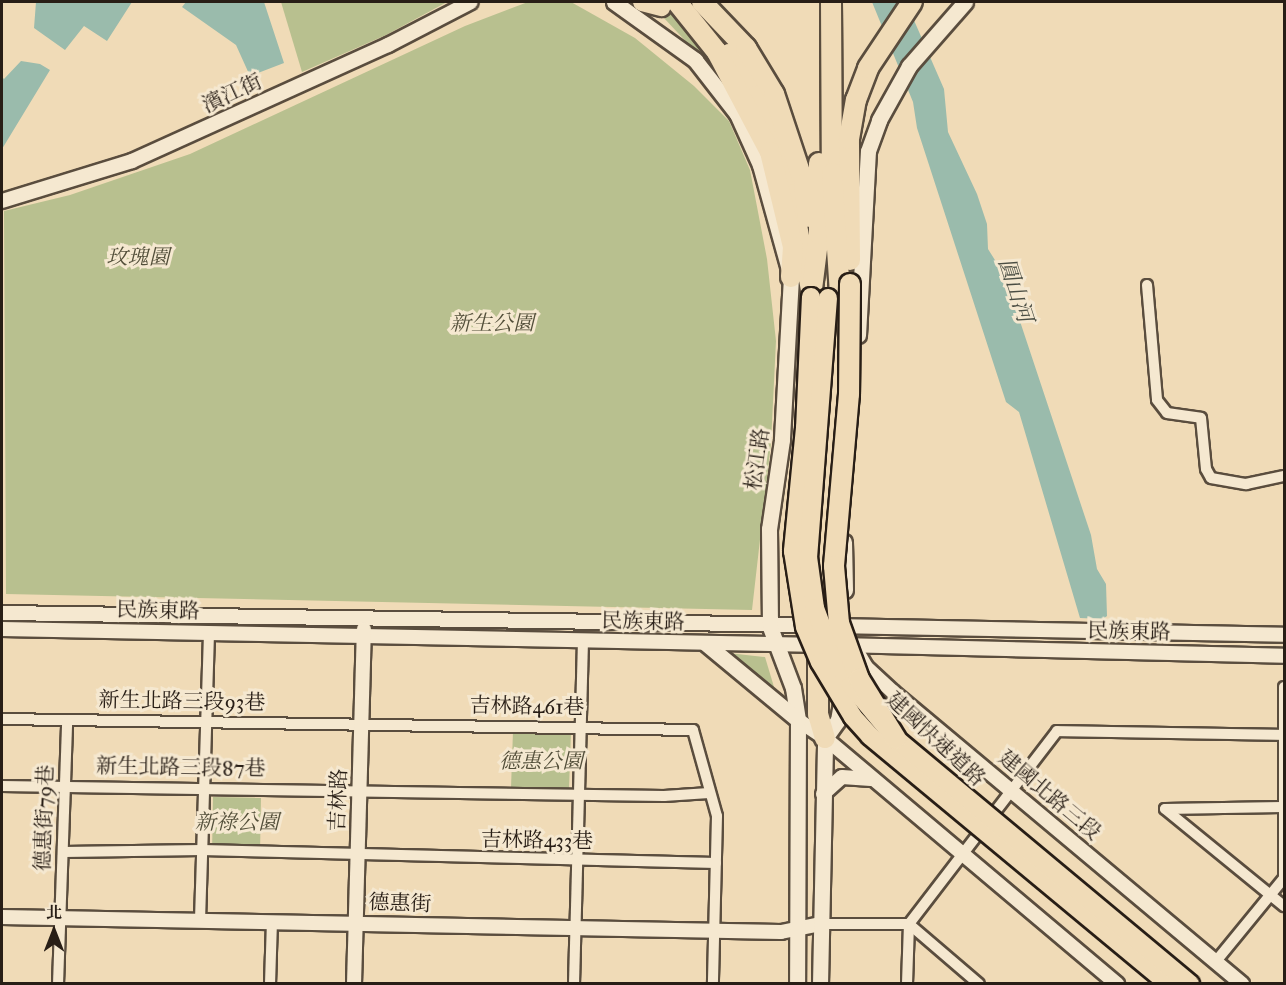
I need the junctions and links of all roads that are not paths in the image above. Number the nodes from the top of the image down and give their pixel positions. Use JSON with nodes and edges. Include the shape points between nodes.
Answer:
{"nodes":[{"id":1,"x":471,"y":2,"type":"edge"},
{"id":2,"x":614,"y":2,"type":"edge"},
{"id":3,"x":642,"y":2,"type":"edge"},
{"id":4,"x":702,"y":2,"type":"edge"},
{"id":5,"x":818,"y":2,"type":"edge"},
{"id":6,"x":831,"y":2,"type":"edge"},
{"id":7,"x":912,"y":2,"type":"edge"},
{"id":8,"x":965,"y":2,"type":"edge"},
{"id":9,"x":669,"y":4,"type":"edge"},
{"id":10,"x":729,"y":53,"type":"dead end"},
{"id":11,"x":841,"y":170,"type":"junction"},
{"id":12,"x":2,"y":201,"type":"edge"},
{"id":13,"x":815,"y":261,"type":"junction"},
{"id":14,"x":791,"y":277,"type":"junction"},
{"id":15,"x":1147,"y":285,"type":"dead end"},
{"id":16,"x":820,"y":297,"type":"junction"},
{"id":17,"x":858,"y":336,"type":"junction"},
{"id":18,"x":1284,"y":476,"type":"edge"},
{"id":19,"x":2,"y":613,"type":"edge"},
{"id":20,"x":364,"y":618,"type":"junction"},
{"id":21,"x":770,"y":627,"type":"junction"},
{"id":22,"x":847,"y":627,"type":"junction"},
{"id":23,"x":2,"y":629,"type":"edge"},
{"id":24,"x":208,"y":632,"type":"junction"},
{"id":25,"x":1196,"y":634,"type":"junction"},
{"id":26,"x":819,"y":635,"type":"junction"},
{"id":27,"x":1284,"y":635,"type":"edge"},
{"id":28,"x":364,"y":637,"type":"junction"},
{"id":29,"x":583,"y":641,"type":"junction"},
{"id":30,"x":705,"y":643,"type":"junction"},
{"id":31,"x":777,"y":643,"type":"junction"},
{"id":32,"x":851,"y":645,"type":"junction"},
{"id":33,"x":1196,"y":654,"type":"junction"},
{"id":34,"x":1284,"y":656,"type":"edge"},
{"id":35,"x":1284,"y":687,"type":"edge"},
{"id":36,"x":2,"y":719,"type":"edge"},
{"id":37,"x":67,"y":720,"type":"junction"},
{"id":38,"x":798,"y":720,"type":"junction"},
{"id":39,"x":207,"y":721,"type":"junction"},
{"id":40,"x":362,"y":724,"type":"junction"},
{"id":41,"x":580,"y":726,"type":"junction"},
{"id":42,"x":1284,"y":735,"type":"edge"},
{"id":43,"x":825,"y":738,"type":"junction"},
{"id":44,"x":896,"y":739,"type":"junction"},
{"id":45,"x":874,"y":779,"type":"junction"},
{"id":46,"x":66,"y":784,"type":"junction"},
{"id":47,"x":925,"y":784,"type":"junction"},
{"id":48,"x":2,"y":786,"type":"edge"},
{"id":49,"x":203,"y":787,"type":"junction"},
{"id":50,"x":360,"y":790,"type":"junction"},
{"id":51,"x":1012,"y":790,"type":"junction"},
{"id":52,"x":709,"y":793,"type":"junction"},
{"id":53,"x":579,"y":794,"type":"junction"},
{"id":54,"x":823,"y":794,"type":"junction"},
{"id":55,"x":1282,"y":807,"type":"junction"},
{"id":56,"x":202,"y":850,"type":"junction"},
{"id":57,"x":64,"y":852,"type":"junction"},
{"id":58,"x":963,"y":854,"type":"junction"},
{"id":59,"x":358,"y":855,"type":"junction"},
{"id":60,"x":577,"y":860,"type":"junction"},
{"id":61,"x":716,"y":863,"type":"junction"},
{"id":62,"x":1284,"y":879,"type":"edge"},
{"id":63,"x":1270,"y":895,"type":"junction"},
{"id":64,"x":1284,"y":906,"type":"edge"},
{"id":65,"x":2,"y":917,"type":"edge"},
{"id":66,"x":59,"y":918,"type":"junction"},
{"id":67,"x":200,"y":920,"type":"junction"},
{"id":68,"x":272,"y":922,"type":"junction"},
{"id":69,"x":356,"y":922,"type":"junction"},
{"id":70,"x":820,"y":924,"type":"junction"},
{"id":71,"x":909,"y":924,"type":"junction"},
{"id":72,"x":576,"y":928,"type":"junction"},
{"id":73,"x":714,"y":930,"type":"junction"},
{"id":74,"x":797,"y":930,"type":"junction"},
{"id":75,"x":1217,"y":960,"type":"junction"},
{"id":76,"x":58,"y":984,"type":"edge"},
{"id":77,"x":270,"y":984,"type":"edge"},
{"id":78,"x":354,"y":984,"type":"edge"},
{"id":79,"x":573,"y":984,"type":"edge"},
{"id":80,"x":713,"y":984,"type":"edge"},
{"id":81,"x":797,"y":984,"type":"edge"},
{"id":82,"x":820,"y":984,"type":"edge"},
{"id":83,"x":907,"y":984,"type":"edge"},
{"id":84,"x":980,"y":984,"type":"edge"},
{"id":85,"x":1117,"y":984,"type":"edge"},
{"id":86,"x":1150,"y":984,"type":"edge"},
{"id":87,"x":1169,"y":984,"type":"edge"},
{"id":88,"x":1190,"y":984,"type":"edge"},
{"id":89,"x":1242,"y":984,"type":"edge"}],
"edges":[{"from":1,"to":12,"type":"street","name":"濱江街","via":[[388,45],[132,161]]},
{"from":2,"to":14,"type":"main road","name":"松江路","via":[[695,60],[737,114],[760,165]]},
{"from":3,"to":9,"type":"highway"},
{"from":4,"to":13,"type":"highway","via":[[746,48],[774,94],[804,184]]},
{"from":5,"to":13,"type":"highway","via":[[819,234]]},
{"from":6,"to":11,"type":"highway"},
{"from":7,"to":11,"type":"highway","via":[[868,68],[851,120]]},
{"from":8,"to":17,"type":"main road","via":[[893,91],[868,151]]},
{"from":9,"to":14,"type":"highway","via":[[723,60],[770,152],[793,247]]},
{"from":10,"to":16,"type":"highway","via":[[778,140]]},
{"from":11,"to":16,"type":"highway"},
{"from":11,"to":17,"type":"highway"},
{"from":11,"to":26,"type":"highway","via":[[838,370],[821,551]]},
{"from":11,"to":44,"type":"highway","bridge":true,"via":[[850,284],[849,394],[834,566],[839,623],[859,679]]},
{"from":13,"to":16,"type":"highway"},
{"from":14,"to":21,"type":"main road","name":"松江路","via":[[782,440],[769,528]]},
{"from":15,"to":18,"type":"street","via":[[1157,400],[1167,413],[1201,418],[1206,469],[1211,478],[1246,484]]},
{"from":16,"to":44,"type":"highway","name":"建國快速道路","bridge":true,"via":[[808,536],[810,579],[815,608],[832,654],[851,686]]},
{"from":16,"to":47,"type":"highway","name":"建國快速道路","bridge":true,"via":[[793,551],[805,627],[820,662],[853,717]]},
{"from":17,"to":22,"type":"main road","via":[[844,530]]},
{"from":19,"to":20,"type":"street","name":"民族東路"},
{"from":20,"to":21,"type":"street","name":"民族東路"},
{"from":20,"to":28,"type":"street","name":"吉林路"},
{"from":21,"to":26,"type":"street","name":"民族東路"},
{"from":21,"to":31,"type":"main road","name":"松江路"},
{"from":22,"to":25,"type":"street","name":"民族東路"},
{"from":22,"to":26,"type":"street","name":"民族東路"},
{"from":22,"to":32,"type":"main road"},
{"from":23,"to":24,"type":"street","name":"民族東路"},
{"from":24,"to":28,"type":"street","name":"民族東路"},
{"from":24,"to":39,"type":"street"},
{"from":25,"to":27,"type":"street","name":"民族東路"},
{"from":25,"to":33,"type":"street"},
{"from":26,"to":31,"type":"street","name":"民族東路"},
{"from":26,"to":32,"type":"street","name":"民族東路"},
{"from":26,"to":43,"type":"highway","via":[[818,714]]},
{"from":28,"to":29,"type":"street","name":"民族東路"},
{"from":28,"to":40,"type":"street","name":"吉林路"},
{"from":29,"to":30,"type":"street","name":"民族東路"},
{"from":29,"to":41,"type":"street"},
{"from":30,"to":31,"type":"street","name":"民族東路"},
{"from":30,"to":38,"type":"main road"},
{"from":31,"to":38,"type":"main road","name":"松江路","via":[[794,688]]},
{"from":32,"to":33,"type":"street","name":"民族東路"},
{"from":32,"to":43,"type":"main road","via":[[838,720]]},
{"from":32,"to":51,"type":"street","name":"建國北路三段","via":[[866,667],[893,692]]},
{"from":33,"to":34,"type":"street","name":"民族東路"},
{"from":35,"to":42,"type":"street"},
{"from":36,"to":37,"type":"street","name":"新生北路三段93巷"},
{"from":37,"to":39,"type":"street","name":"新生北路三段93巷"},
{"from":37,"to":46,"type":"street","name":"德惠街79巷"},
{"from":38,"to":43,"type":"street"},
{"from":38,"to":74,"type":"main road","name":"松江路"},
{"from":39,"to":40,"type":"street","name":"新生北路三段93巷"},
{"from":39,"to":49,"type":"street"},
{"from":40,"to":41,"type":"street","name":"吉林路461巷"},
{"from":40,"to":50,"type":"street","name":"吉林路"},
{"from":41,"to":52,"type":"street","name":"吉林路461巷","via":[[693,730]]},
{"from":41,"to":53,"type":"street"},
{"from":42,"to":51,"type":"street","via":[[1058,731]]},
{"from":42,"to":55,"type":"street"},
{"from":43,"to":45,"type":"street"},
{"from":43,"to":54,"type":"main road"},
{"from":44,"to":88,"type":"highway","name":"建國快速道路","bridge":true},
{"from":45,"to":54,"type":"street","via":[[842,777]]},
{"from":45,"to":58,"type":"street"},
{"from":46,"to":48,"type":"street","name":"新生北路三段87巷"},
{"from":46,"to":49,"type":"street","name":"新生北路三段87巷"},
{"from":46,"to":57,"type":"street","name":"德惠街79巷"},
{"from":47,"to":86,"type":"highway","via":[[950,814]]},
{"from":47,"to":87,"type":"highway","name":"建國快速道路","bridge":true},
{"from":49,"to":50,"type":"street","name":"新生北路三段87巷"},
{"from":49,"to":56,"type":"street"},
{"from":50,"to":53,"type":"street","name":"新生北路三段87巷"},
{"from":50,"to":59,"type":"street","name":"吉林路"},
{"from":51,"to":58,"type":"street"},
{"from":51,"to":75,"type":"street","name":"建國北路三段"},
{"from":52,"to":53,"type":"street","name":"新生北路三段87巷"},
{"from":52,"to":61,"type":"street","via":[[717,816]]},
{"from":53,"to":60,"type":"street"},
{"from":54,"to":70,"type":"main road"},
{"from":55,"to":62,"type":"street"},
{"from":55,"to":63,"type":"street","via":[[1165,809]]},
{"from":56,"to":57,"type":"street","name":"吉林路433巷"},
{"from":56,"to":59,"type":"street","name":"吉林路433巷"},
{"from":56,"to":67,"type":"street"},
{"from":57,"to":66,"type":"street","name":"德惠街79巷"},
{"from":58,"to":71,"type":"street"},
{"from":58,"to":85,"type":"street"},
{"from":59,"to":60,"type":"street","name":"吉林路433巷"},
{"from":59,"to":69,"type":"street","name":"吉林路"},
{"from":60,"to":61,"type":"street","name":"吉林路433巷"},
{"from":60,"to":72,"type":"street"},
{"from":61,"to":73,"type":"street"},
{"from":62,"to":63,"type":"street"},
{"from":63,"to":64,"type":"street"},
{"from":63,"to":75,"type":"street"},
{"from":65,"to":66,"type":"street","name":"德惠街"},
{"from":66,"to":67,"type":"street","name":"德惠街"},
{"from":66,"to":76,"type":"street","name":"德惠街79巷"},
{"from":67,"to":68,"type":"street","name":"德惠街"},
{"from":68,"to":69,"type":"street","name":"德惠街"},
{"from":68,"to":77,"type":"street"},
{"from":69,"to":72,"type":"street","name":"德惠街"},
{"from":69,"to":78,"type":"street","name":"吉林路"},
{"from":70,"to":71,"type":"street"},
{"from":70,"to":74,"type":"street","name":"德惠街"},
{"from":70,"to":82,"type":"main road"},
{"from":71,"to":83,"type":"street"},
{"from":71,"to":84,"type":"street"},
{"from":72,"to":73,"type":"street","name":"德惠街"},
{"from":72,"to":79,"type":"street"},
{"from":73,"to":74,"type":"street","name":"德惠街"},
{"from":73,"to":80,"type":"street"},
{"from":74,"to":81,"type":"main road","name":"松江路"},
{"from":75,"to":89,"type":"street","name":"建國北路三段"}]}
